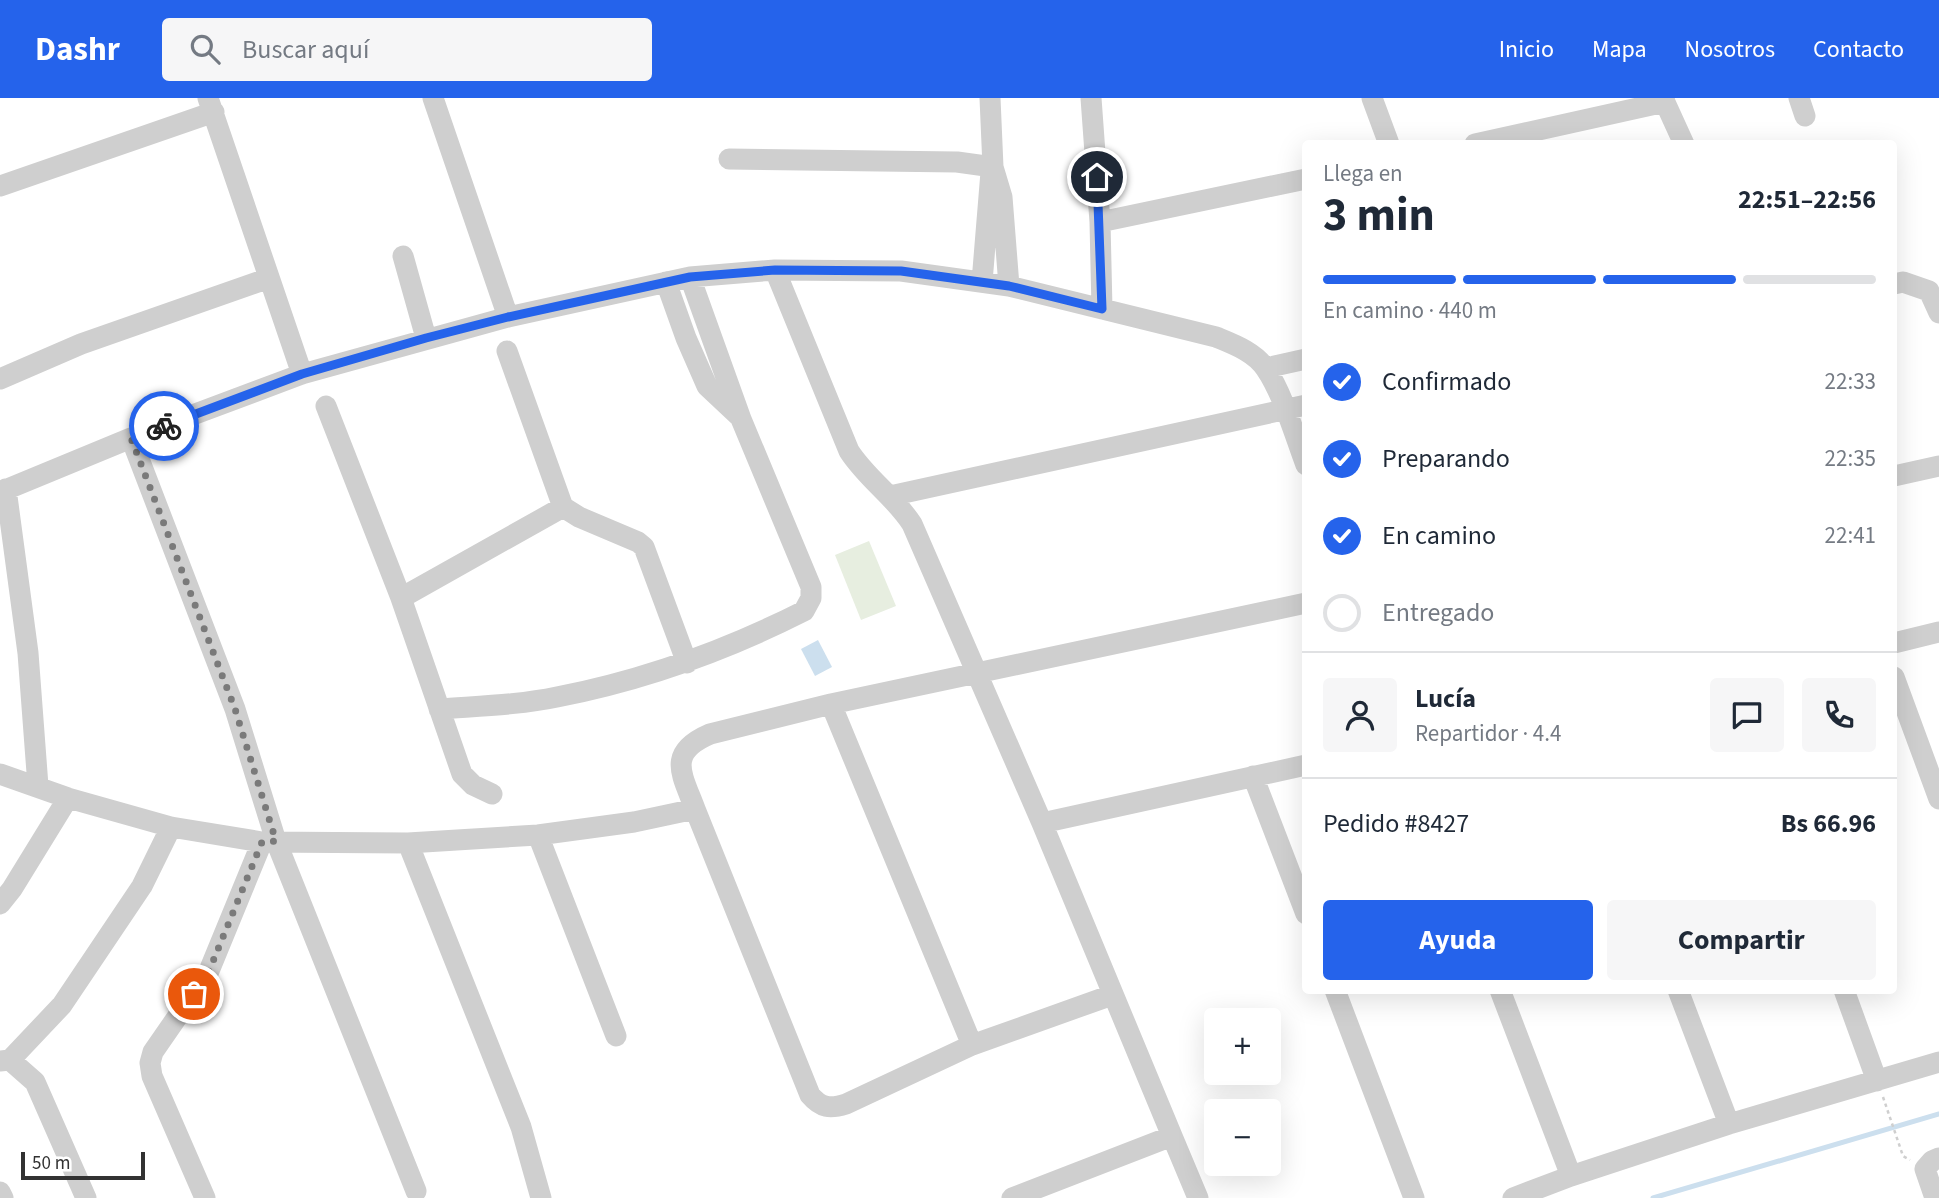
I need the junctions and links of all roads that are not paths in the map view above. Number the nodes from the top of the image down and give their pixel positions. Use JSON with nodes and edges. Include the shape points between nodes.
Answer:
{"nodes":[{"id":1,"x":433,"y":98,"type":"edge"},
{"id":2,"x":990,"y":98,"type":"edge"},
{"id":3,"x":1091,"y":98,"type":"edge"},
{"id":4,"x":1372,"y":98,"type":"edge"},
{"id":5,"x":1664,"y":100,"type":"edge"},
{"id":6,"x":211,"y":105,"type":"edge"},
{"id":7,"x":1388,"y":140,"type":"edge"},
{"id":8,"x":1492,"y":140,"type":"edge"},
{"id":9,"x":1682,"y":140,"type":"edge"},
{"id":10,"x":729,"y":159,"type":"dead end"},
{"id":11,"x":993,"y":167,"type":"junction"},
{"id":12,"x":1302,"y":181,"type":"edge"},
{"id":13,"x":0,"y":186,"type":"edge"},
{"id":14,"x":1100,"y":222,"type":"junction"},
{"id":15,"x":403,"y":256,"type":"dead end"},
{"id":16,"x":775,"y":270,"type":"junction"},
{"id":17,"x":690,"y":277,"type":"junction"},
{"id":18,"x":269,"y":278,"type":"junction"},
{"id":19,"x":666,"y":282,"type":"junction"},
{"id":20,"x":982,"y":282,"type":"junction"},
{"id":21,"x":1897,"y":283,"type":"edge"},
{"id":22,"x":1009,"y":286,"type":"junction"},
{"id":23,"x":1102,"y":309,"type":"junction"},
{"id":24,"x":1939,"y":313,"type":"edge"},
{"id":25,"x":508,"y":317,"type":"junction"},
{"id":26,"x":426,"y":338,"type":"junction"},
{"id":27,"x":507,"y":351,"type":"dead end"},
{"id":28,"x":1302,"y":360,"type":"edge"},
{"id":29,"x":1266,"y":368,"type":"junction"},
{"id":30,"x":302,"y":374,"type":"junction"},
{"id":31,"x":0,"y":379,"type":"edge"},
{"id":32,"x":326,"y":406,"type":"dead end"},
{"id":33,"x":1295,"y":407,"type":"edge"},
{"id":34,"x":741,"y":419,"type":"junction"},
{"id":35,"x":131,"y":438,"type":"junction"},
{"id":36,"x":1302,"y":444,"type":"edge"},
{"id":37,"x":1939,"y":466,"type":"edge"},
{"id":38,"x":1897,"y":475,"type":"edge"},
{"id":39,"x":3,"y":491,"type":"edge"},
{"id":40,"x":890,"y":496,"type":"junction"},
{"id":41,"x":563,"y":507,"type":"junction"},
{"id":42,"x":401,"y":598,"type":"junction"},
{"id":43,"x":1302,"y":604,"type":"edge"},
{"id":44,"x":1939,"y":632,"type":"edge"},
{"id":45,"x":1897,"y":642,"type":"edge"},
{"id":46,"x":687,"y":663,"type":"junction"},
{"id":47,"x":975,"y":672,"type":"junction"},
{"id":48,"x":1897,"y":685,"type":"edge"},
{"id":49,"x":831,"y":704,"type":"junction"},
{"id":50,"x":439,"y":709,"type":"junction"},
{"id":51,"x":1302,"y":766,"type":"edge"},
{"id":52,"x":0,"y":774,"type":"edge"},
{"id":53,"x":1253,"y":776,"type":"junction"},
{"id":54,"x":37,"y":786,"type":"junction"},
{"id":55,"x":492,"y":794,"type":"dead end"},
{"id":56,"x":68,"y":798,"type":"junction"},
{"id":57,"x":1939,"y":799,"type":"edge"},
{"id":58,"x":695,"y":809,"type":"junction"},
{"id":59,"x":1042,"y":823,"type":"junction"},
{"id":60,"x":171,"y":827,"type":"junction"},
{"id":61,"x":538,"y":835,"type":"junction"},
{"id":62,"x":269,"y":841,"type":"junction"},
{"id":63,"x":408,"y":843,"type":"junction"},
{"id":64,"x":4,"y":893,"type":"edge"},
{"id":65,"x":1302,"y":904,"type":"edge"},
{"id":66,"x":1337,"y":994,"type":"edge"},
{"id":67,"x":1502,"y":994,"type":"edge"},
{"id":68,"x":1680,"y":994,"type":"edge"},
{"id":69,"x":1845,"y":994,"type":"edge"},
{"id":70,"x":1112,"y":995,"type":"junction"},
{"id":71,"x":616,"y":1036,"type":"dead end"},
{"id":72,"x":972,"y":1045,"type":"junction"},
{"id":73,"x":5,"y":1061,"type":"edge"},
{"id":74,"x":1939,"y":1062,"type":"edge"},
{"id":75,"x":1877,"y":1081,"type":"junction"},
{"id":76,"x":1730,"y":1124,"type":"junction"},
{"id":77,"x":1172,"y":1136,"type":"junction"},
{"id":78,"x":1932,"y":1164,"type":"edge"},
{"id":79,"x":1571,"y":1176,"type":"junction"},
{"id":80,"x":416,"y":1191,"type":"dead end"},
{"id":81,"x":0,"y":1192,"type":"edge"},
{"id":82,"x":3,"y":1198,"type":"edge"},
{"id":83,"x":86,"y":1198,"type":"edge"},
{"id":84,"x":205,"y":1198,"type":"edge"},
{"id":85,"x":541,"y":1198,"type":"edge"},
{"id":86,"x":1013,"y":1198,"type":"edge"},
{"id":87,"x":1198,"y":1198,"type":"edge"},
{"id":88,"x":1414,"y":1198,"type":"edge"},
{"id":89,"x":1513,"y":1198,"type":"edge"},
{"id":90,"x":1935,"y":1198,"type":"edge"}],
"edges":[{"from":1,"to":25,"type":"street"},
{"from":2,"to":11,"type":"street"},
{"from":3,"to":14,"type":"street"},
{"from":4,"to":7,"type":"street"},
{"from":5,"to":8,"type":"street"},
{"from":5,"to":9,"type":"street"},
{"from":6,"to":13,"type":"street"},
{"from":6,"to":18,"type":"street"},
{"from":10,"to":11,"type":"street","via":[[957,162]]},
{"from":11,"to":20,"type":"street"},
{"from":11,"to":22,"type":"street","via":[[1002,197]]},
{"from":12,"to":14,"type":"street"},
{"from":14,"to":23,"type":"street"},
{"from":15,"to":26,"type":"street"},
{"from":16,"to":17,"type":"street"},
{"from":16,"to":20,"type":"street","via":[[901,271]]},
{"from":16,"to":40,"type":"street","via":[[849,451]]},
{"from":17,"to":19,"type":"street"},
{"from":17,"to":34,"type":"street"},
{"from":18,"to":30,"type":"street"},
{"from":18,"to":31,"type":"street","via":[[81,344]]},
{"from":19,"to":25,"type":"street"},
{"from":19,"to":34,"type":"street","via":[[707,386]]},
{"from":20,"to":22,"type":"street"},
{"from":21,"to":24,"type":"street","via":[[1929,291]]},
{"from":22,"to":23,"type":"street"},
{"from":23,"to":29,"type":"street","via":[[1216,337],[1247,352]]},
{"from":25,"to":26,"type":"street"},
{"from":26,"to":30,"type":"street"},
{"from":27,"to":41,"type":"street"},
{"from":28,"to":29,"type":"street"},
{"from":29,"to":33,"type":"street"},
{"from":30,"to":35,"type":"street"},
{"from":32,"to":42,"type":"street"},
{"from":33,"to":36,"type":"street"},
{"from":33,"to":40,"type":"street"},
{"from":34,"to":46,"type":"street","via":[[811,587],[811,598],[804,611]]},
{"from":35,"to":39,"type":"street"},
{"from":35,"to":62,"type":"street","via":[[235,709]]},
{"from":37,"to":38,"type":"street"},
{"from":39,"to":54,"type":"street","via":[[28,653]]},
{"from":40,"to":47,"type":"street","via":[[912,524]]},
{"from":41,"to":42,"type":"street"},
{"from":41,"to":46,"type":"street","via":[[644,547]]},
{"from":42,"to":50,"type":"street"},
{"from":43,"to":47,"type":"street"},
{"from":44,"to":45,"type":"street"},
{"from":46,"to":50,"type":"street","via":[[555,697]]},
{"from":47,"to":49,"type":"street"},
{"from":47,"to":59,"type":"street"},
{"from":48,"to":57,"type":"street"},
{"from":49,"to":58,"type":"street","via":[[710,734],[685,748],[681,772]]},
{"from":49,"to":72,"type":"street"},
{"from":50,"to":55,"type":"street","via":[[462,774]]},
{"from":51,"to":53,"type":"street"},
{"from":52,"to":54,"type":"street"},
{"from":53,"to":59,"type":"street"},
{"from":53,"to":65,"type":"street"},
{"from":54,"to":56,"type":"street"},
{"from":56,"to":60,"type":"street"},
{"from":56,"to":64,"type":"street"},
{"from":58,"to":61,"type":"street"},
{"from":58,"to":72,"type":"street","via":[[817,1103],[827,1108],[846,1104]]},
{"from":59,"to":70,"type":"street"},
{"from":60,"to":62,"type":"street"},
{"from":60,"to":73,"type":"street","via":[[142,886],[62,1005]]},
{"from":61,"to":63,"type":"street"},
{"from":61,"to":71,"type":"street"},
{"from":62,"to":63,"type":"street"},
{"from":62,"to":80,"type":"street"},
{"from":62,"to":84,"type":"street","via":[[209,971],[150,1063]]},
{"from":63,"to":85,"type":"street","via":[[521,1127]]},
{"from":66,"to":88,"type":"street"},
{"from":67,"to":79,"type":"street"},
{"from":68,"to":76,"type":"street"},
{"from":69,"to":75,"type":"street"},
{"from":70,"to":72,"type":"street"},
{"from":70,"to":77,"type":"street"},
{"from":73,"to":83,"type":"street","via":[[35,1082]]},
{"from":74,"to":75,"type":"street"},
{"from":75,"to":76,"type":"street"},
{"from":76,"to":79,"type":"street"},
{"from":77,"to":86,"type":"street"},
{"from":77,"to":87,"type":"street"},
{"from":78,"to":90,"type":"street"},
{"from":79,"to":89,"type":"street"},
{"from":81,"to":82,"type":"street"}]}
